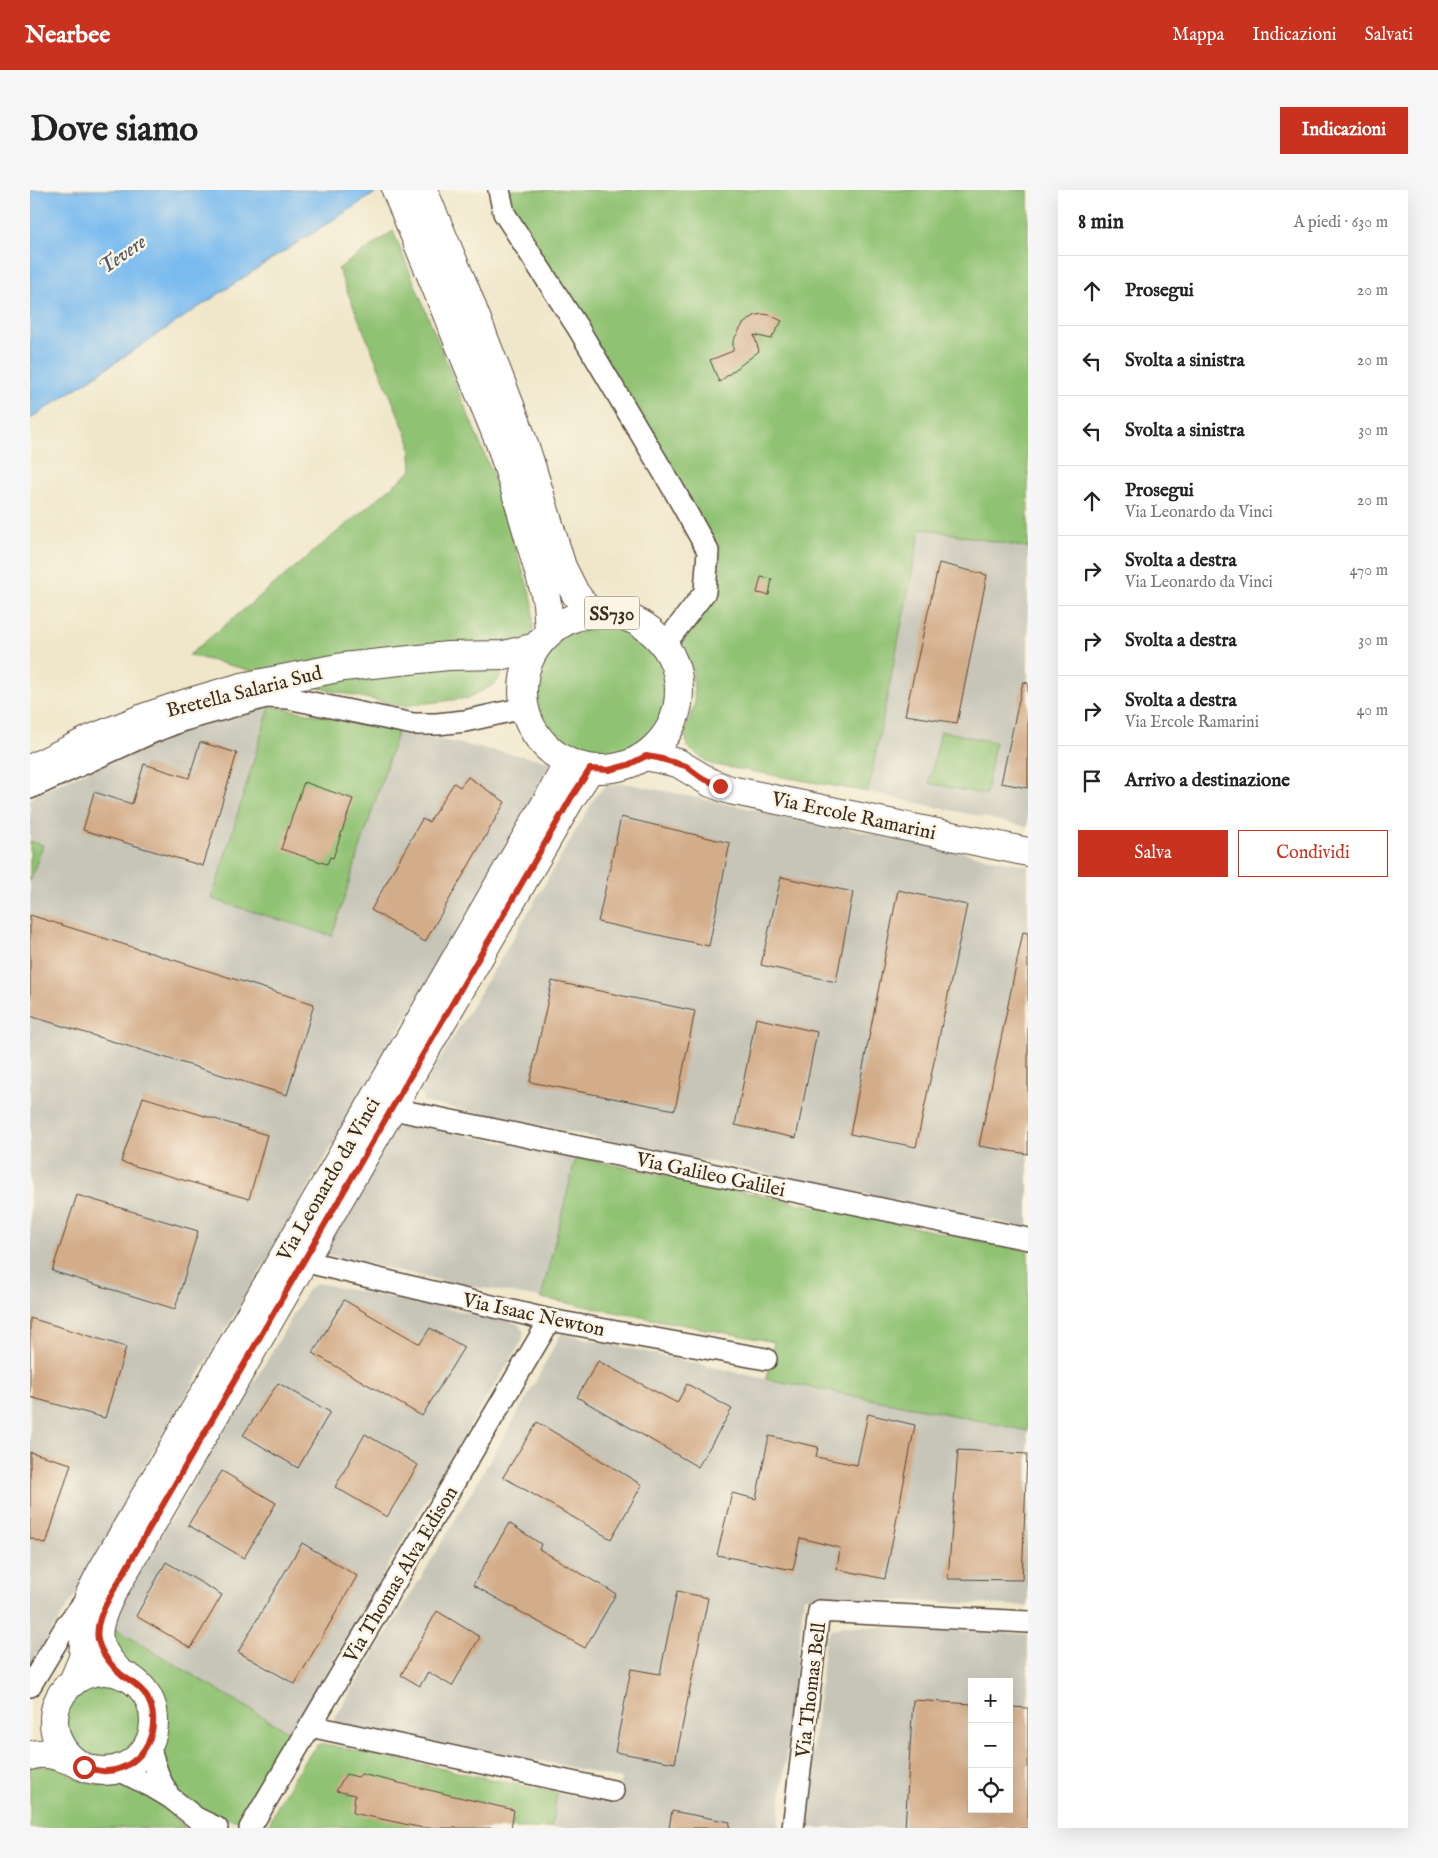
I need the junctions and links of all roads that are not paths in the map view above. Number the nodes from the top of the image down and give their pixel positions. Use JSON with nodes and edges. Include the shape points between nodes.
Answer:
{"nodes":[{"id":1,"x":396,"y":190,"type":"edge"},
{"id":2,"x":423,"y":190,"type":"edge"},
{"id":3,"x":499,"y":190,"type":"edge"},
{"id":4,"x":453,"y":294,"type":"junction"},
{"id":5,"x":590,"y":613,"type":"junction"},
{"id":6,"x":542,"y":639,"type":"junction"},
{"id":7,"x":664,"y":645,"type":"junction"},
{"id":8,"x":469,"y":656,"type":"junction"},
{"id":9,"x":523,"y":697,"type":"junction"},
{"id":10,"x":672,"y":726,"type":"junction"},
{"id":11,"x":646,"y":756,"type":"junction"},
{"id":12,"x":578,"y":766,"type":"junction"},
{"id":13,"x":686,"y":766,"type":"junction"},
{"id":14,"x":30,"y":769,"type":"edge"},
{"id":15,"x":30,"y":788,"type":"edge"},
{"id":16,"x":1028,"y":852,"type":"edge"},
{"id":17,"x":393,"y":1109,"type":"junction"},
{"id":18,"x":1028,"y":1239,"type":"edge"},
{"id":19,"x":303,"y":1261,"type":"junction"},
{"id":20,"x":550,"y":1320,"type":"junction"},
{"id":21,"x":766,"y":1360,"type":"dead end"},
{"id":22,"x":89,"y":1596,"type":"junction"},
{"id":23,"x":1028,"y":1622,"type":"edge"},
{"id":24,"x":122,"y":1675,"type":"junction"},
{"id":25,"x":73,"y":1682,"type":"junction"},
{"id":26,"x":30,"y":1686,"type":"edge"},
{"id":27,"x":54,"y":1715,"type":"junction"},
{"id":28,"x":310,"y":1726,"type":"junction"},
{"id":29,"x":30,"y":1739,"type":"edge"},
{"id":30,"x":149,"y":1742,"type":"junction"},
{"id":31,"x":30,"y":1756,"type":"edge"},
{"id":32,"x":75,"y":1762,"type":"junction"},
{"id":33,"x":117,"y":1769,"type":"junction"},
{"id":34,"x":613,"y":1791,"type":"dead end"},
{"id":35,"x":171,"y":1798,"type":"junction"},
{"id":36,"x":217,"y":1828,"type":"edge"},
{"id":37,"x":250,"y":1828,"type":"edge"},
{"id":38,"x":794,"y":1828,"type":"edge"}],
"edges":[{"from":1,"to":4,"type":"main road","number":"SS730"},
{"from":2,"to":4,"type":"main road","number":"SS730"},
{"from":3,"to":7,"type":"street","via":[[504,213],[578,328],[708,551],[705,592]]},
{"from":4,"to":5,"type":"main road","number":"SS730","via":[[529,459],[562,567]]},
{"from":4,"to":6,"type":"main road","number":"SS730","via":[[544,589],[547,603]]},
{"from":5,"to":6,"type":"main road","number":"SS730","via":[[568,620]]},
{"from":5,"to":7,"type":"main road","number":"SS730","via":[[611,613],[631,619],[650,630]]},
{"from":6,"to":8,"type":"main road","name":"Bretella Salaria Sud","via":[[504,655]]},
{"from":6,"to":9,"type":"main road","number":"SS730","via":[[526,665]]},
{"from":7,"to":10,"type":"main road","number":"SS730","via":[[674,664],[679,684],[678,706]]},
{"from":8,"to":9,"type":"main road","name":"Bretella Salaria Sud","via":[[502,666],[513,675]]},
{"from":8,"to":14,"type":"main road","name":"Bretella Salaria Sud","via":[[343,667],[242,687],[146,717]]},
{"from":9,"to":12,"type":"main road","via":[[531,728],[546,748]]},
{"from":9,"to":15,"type":"street","via":[[465,721],[436,724],[413,724],[288,698],[266,697],[153,732]]},
{"from":10,"to":11,"type":"main road","number":"SS730"},
{"from":10,"to":13,"type":"main road","via":[[677,750]]},
{"from":11,"to":12,"type":"main road","number":"SS730","via":[[609,770]]},
{"from":11,"to":13,"type":"main road","name":"Via Ercole Ramarini"},
{"from":12,"to":17,"type":"main road","name":"Via Leonardo da Vinci","via":[[571,798]]},
{"from":12,"to":22,"type":"main road","name":"Via Leonardo da Vinci","via":[[561,776]]},
{"from":13,"to":16,"type":"main road","name":"Via Ercole Ramarini","via":[[711,783],[730,790]]},
{"from":17,"to":18,"type":"street","name":"Via Galileo Galilei"},
{"from":17,"to":19,"type":"main road","name":"Via Leonardo da Vinci"},
{"from":19,"to":20,"type":"street","name":"Via Isaac Newton"},
{"from":19,"to":24,"type":"main road","name":"Via Leonardo da Vinci","via":[[101,1615],[98,1641],[104,1655]]},
{"from":20,"to":21,"type":"street","name":"Via Isaac Newton"},
{"from":20,"to":28,"type":"street","name":"Via Thomas Alva Edison"},
{"from":22,"to":25,"type":"main road","name":"Via Leonardo da Vinci","via":[[83,1658]]},
{"from":22,"to":26,"type":"street","name":"Via Leonardo da Vinci","via":[[68,1623]]},
{"from":23,"to":38,"type":"street","name":"Via Thomas Bell","via":[[819,1611]]},
{"from":24,"to":25,"type":"main road","via":[[102,1672]]},
{"from":24,"to":30,"type":"main road","via":[[138,1686],[150,1703],[153,1723]]},
{"from":25,"to":27,"type":"main road","via":[[60,1697]]},
{"from":27,"to":29,"type":"main road"},
{"from":27,"to":32,"type":"main road","via":[[55,1731],[61,1746]]},
{"from":28,"to":34,"type":"street"},
{"from":28,"to":37,"type":"street","name":"Via Thomas Alva Edison"},
{"from":30,"to":33,"type":"main road","via":[[133,1762]]},
{"from":30,"to":35,"type":"street","via":[[157,1776]]},
{"from":31,"to":32,"type":"main road","via":[[49,1754]]},
{"from":32,"to":33,"type":"main road","via":[[95,1770]]},
{"from":33,"to":35,"type":"street"},
{"from":35,"to":36,"type":"street","via":[[196,1818]]}]}
